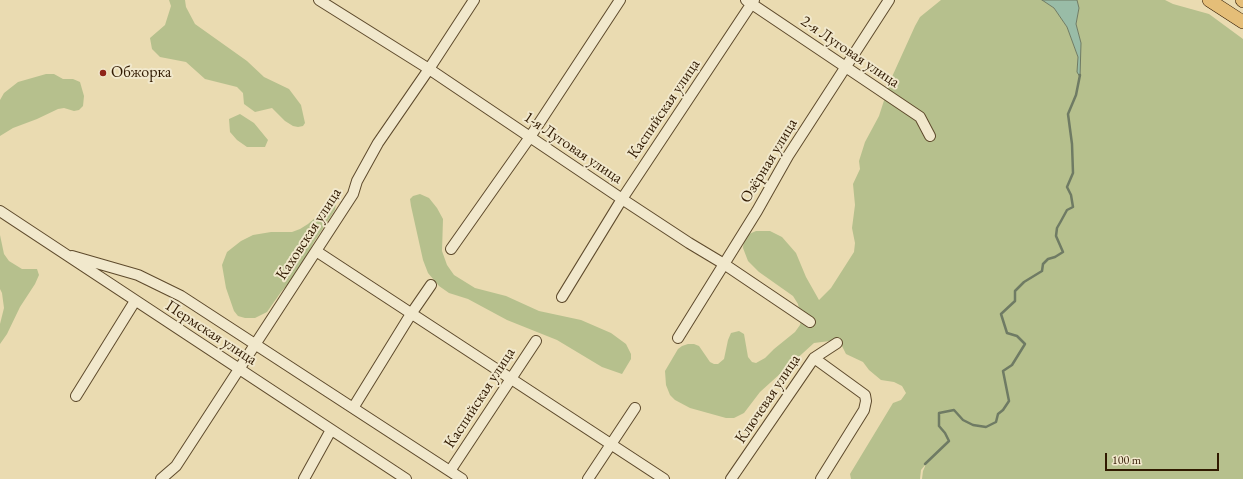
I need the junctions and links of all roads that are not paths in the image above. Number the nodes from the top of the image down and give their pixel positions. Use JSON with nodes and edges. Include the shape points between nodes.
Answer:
{"nodes":[{"id":1,"x":474,"y":0,"type":"edge"},
{"id":2,"x":620,"y":0,"type":"edge"},
{"id":3,"x":889,"y":0,"type":"edge"},
{"id":4,"x":1209,"y":0,"type":"edge"},
{"id":5,"x":751,"y":1,"type":"edge"},
{"id":6,"x":326,"y":2,"type":"edge"},
{"id":7,"x":1243,"y":22,"type":"edge"},
{"id":8,"x":845,"y":67,"type":"junction"},
{"id":9,"x":429,"y":69,"type":"junction"},
{"id":10,"x":930,"y":136,"type":"dead end"},
{"id":11,"x":530,"y":137,"type":"junction"},
{"id":12,"x":622,"y":199,"type":"junction"},
{"id":13,"x":0,"y":211,"type":"edge"},
{"id":14,"x":451,"y":249,"type":"dead end"},
{"id":15,"x":316,"y":251,"type":"junction"},
{"id":16,"x":62,"y":253,"type":"junction"},
{"id":17,"x":724,"y":264,"type":"junction"},
{"id":18,"x":431,"y":285,"type":"dead end"},
{"id":19,"x":562,"y":297,"type":"dead end"},
{"id":20,"x":135,"y":300,"type":"junction"},
{"id":21,"x":411,"y":314,"type":"junction"},
{"id":22,"x":810,"y":322,"type":"dead end"},
{"id":23,"x":678,"y":338,"type":"dead end"},
{"id":24,"x":536,"y":341,"type":"dead end"},
{"id":25,"x":836,"y":343,"type":"dead end"},
{"id":26,"x":255,"y":344,"type":"junction"},
{"id":27,"x":814,"y":358,"type":"junction"},
{"id":28,"x":239,"y":369,"type":"junction"},
{"id":29,"x":511,"y":379,"type":"junction"},
{"id":30,"x":76,"y":396,"type":"dead end"},
{"id":31,"x":353,"y":408,"type":"junction"},
{"id":32,"x":635,"y":408,"type":"dead end"},
{"id":33,"x":331,"y":430,"type":"junction"},
{"id":34,"x":611,"y":444,"type":"junction"},
{"id":35,"x":450,"y":471,"type":"junction"},
{"id":36,"x":161,"y":479,"type":"edge"},
{"id":37,"x":304,"y":479,"type":"edge"},
{"id":38,"x":406,"y":479,"type":"edge"},
{"id":39,"x":462,"y":479,"type":"edge"},
{"id":40,"x":588,"y":479,"type":"edge"},
{"id":41,"x":664,"y":479,"type":"edge"},
{"id":42,"x":731,"y":479,"type":"edge"},
{"id":43,"x":821,"y":479,"type":"edge"}],
"edges":[{"from":1,"to":9,"type":"street","name":"Каховская улица"},
{"from":2,"to":11,"type":"street"},
{"from":3,"to":8,"type":"street","name":"Озёрная улица"},
{"from":4,"to":7,"type":"main road"},
{"from":5,"to":8,"type":"street","name":"2-я Луговая улица"},
{"from":5,"to":12,"type":"street","name":"Каспийская улица"},
{"from":6,"to":9,"type":"street","name":"1-я Луговая улица"},
{"from":8,"to":10,"type":"street","name":"2-я Луговая улица","via":[[920,117]]},
{"from":8,"to":17,"type":"street","name":"Озёрная улица"},
{"from":9,"to":11,"type":"street","name":"1-я Луговая улица"},
{"from":9,"to":15,"type":"street","name":"Каховская улица","via":[[378,143],[357,181],[353,194]]},
{"from":11,"to":12,"type":"street","name":"1-я Луговая улица"},
{"from":11,"to":14,"type":"street"},
{"from":12,"to":17,"type":"street","name":"1-я Луговая улица"},
{"from":12,"to":19,"type":"street","name":"Каспийская улица"},
{"from":13,"to":16,"type":"street","name":"Пермская улица"},
{"from":15,"to":21,"type":"street"},
{"from":15,"to":26,"type":"street","name":"Каховская улица"},
{"from":16,"to":20,"type":"street","name":"Пермская улица"},
{"from":16,"to":26,"type":"street","via":[[138,275],[181,296]]},
{"from":17,"to":22,"type":"street","name":"1-я Луговая улица"},
{"from":17,"to":23,"type":"street","name":"Озёрная улица"},
{"from":18,"to":21,"type":"street"},
{"from":20,"to":28,"type":"street","name":"Пермская улица"},
{"from":20,"to":30,"type":"street"},
{"from":21,"to":29,"type":"street"},
{"from":21,"to":31,"type":"street"},
{"from":24,"to":29,"type":"street","name":"Каспийская улица"},
{"from":25,"to":27,"type":"street","name":"Ключевая улица"},
{"from":26,"to":28,"type":"street","name":"Каховская улица"},
{"from":26,"to":31,"type":"street"},
{"from":27,"to":42,"type":"street","name":"Ключевая улица"},
{"from":27,"to":43,"type":"street","via":[[865,395],[866,401],[864,410]]},
{"from":28,"to":33,"type":"street","name":"Пермская улица"},
{"from":28,"to":36,"type":"street","name":"Каховская улица","via":[[176,466]]},
{"from":29,"to":34,"type":"street"},
{"from":29,"to":35,"type":"street","name":"Каспийская улица"},
{"from":31,"to":35,"type":"street"},
{"from":32,"to":34,"type":"street"},
{"from":33,"to":37,"type":"street"},
{"from":33,"to":38,"type":"street","name":"Пермская улица"},
{"from":34,"to":40,"type":"street"},
{"from":34,"to":41,"type":"street"},
{"from":35,"to":39,"type":"street"}]}
